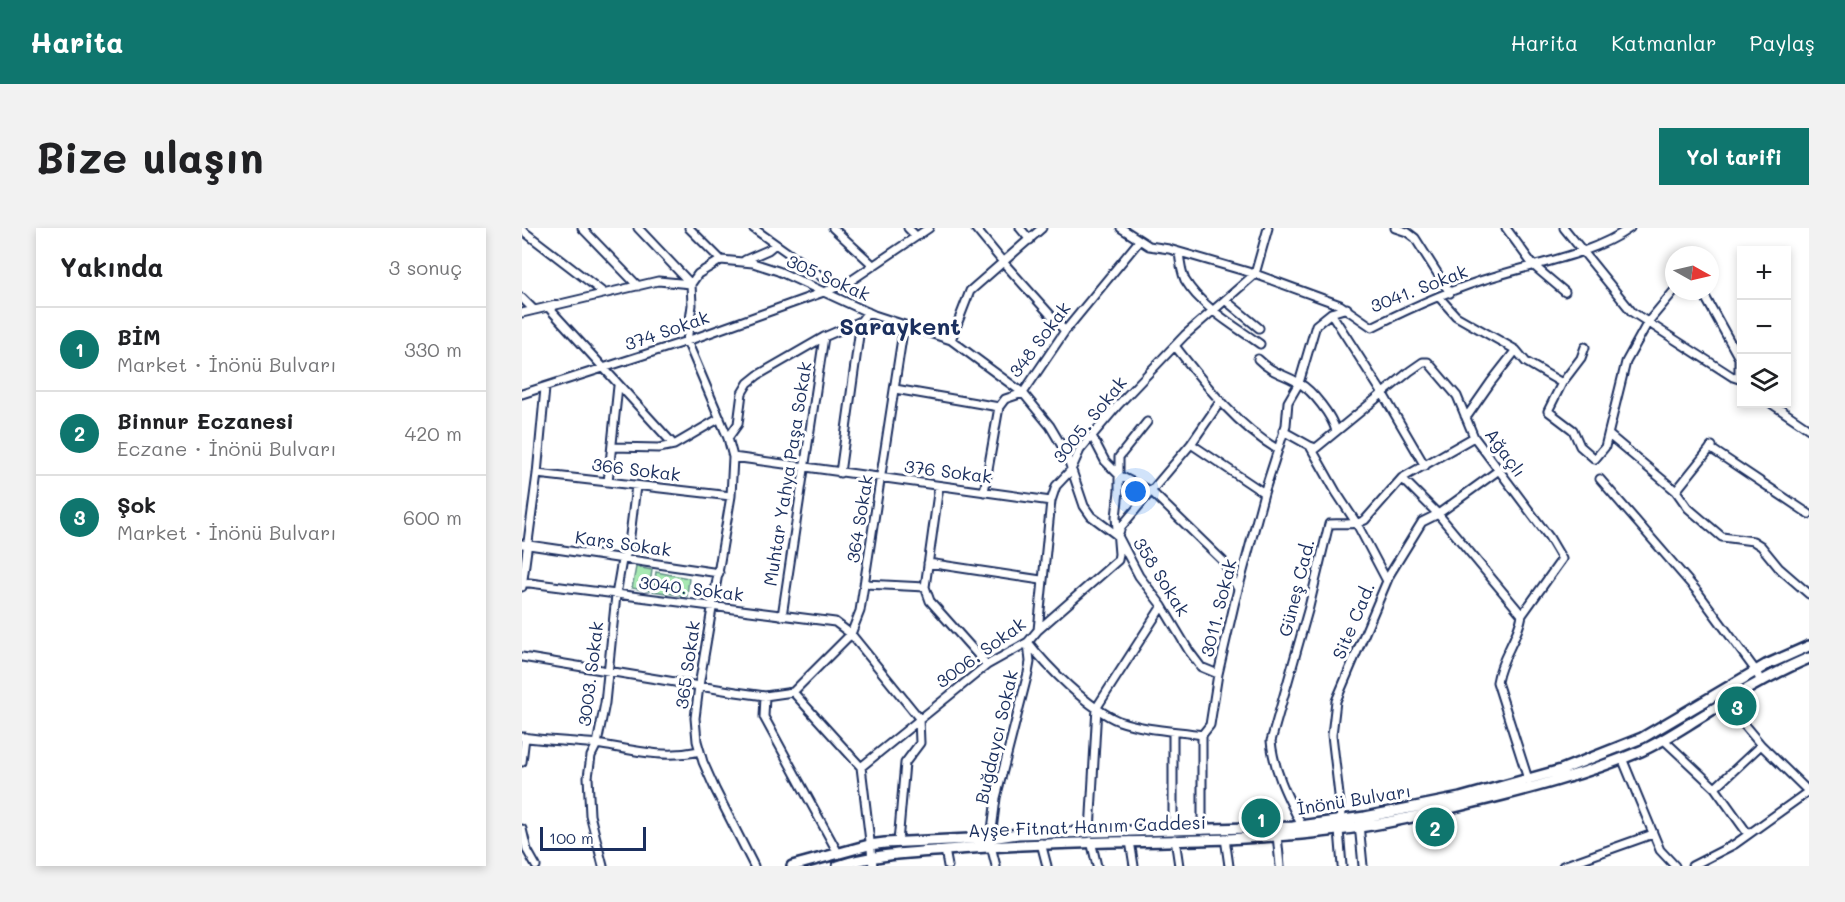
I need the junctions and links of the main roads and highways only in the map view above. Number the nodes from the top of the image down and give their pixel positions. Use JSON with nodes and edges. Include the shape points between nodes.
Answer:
{"nodes":[{"id":1,"x":1809,"y":646,"type":"edge"},
{"id":2,"x":1809,"y":658,"type":"edge"},
{"id":3,"x":1359,"y":822,"type":"junction"},
{"id":4,"x":1340,"y":825,"type":"junction"},
{"id":5,"x":1174,"y":835,"type":"junction"},
{"id":6,"x":1090,"y":836,"type":"junction"},
{"id":7,"x":991,"y":842,"type":"junction"},
{"id":8,"x":872,"y":861,"type":"edge"},
{"id":9,"x":792,"y":866,"type":"edge"},
{"id":10,"x":838,"y":866,"type":"edge"}],
"edges":[{"from":1,"to":3,"type":"main road","name":"İnönü Bulvarı","via":[[1756,671],[1642,738],[1561,770]]},
{"from":2,"to":3,"type":"main road","name":"İnönü Bulvarı","via":[[1784,668],[1664,740],[1623,758],[1531,788],[1407,818]]},
{"from":3,"to":4,"type":"main road","name":"İnönü Bulvarı"},
{"from":4,"to":5,"type":"main road","name":"İnönü Bulvarı","via":[[1202,830]]},
{"from":4,"to":5,"type":"main road","name":"Ayşe Fitnat Hanım Caddesi","via":[[1277,836]]},
{"from":5,"to":6,"type":"main road","name":"İnönü Bulvarı"},
{"from":5,"to":6,"type":"main road","name":"Ayşe Fitnat Hanım Caddesi","via":[[1130,841]]},
{"from":6,"to":7,"type":"main road","name":"Ayşe Fitnat Hanım Caddesi","via":[[1041,843]]},
{"from":6,"to":7,"type":"main road","name":"İnönü Bulvarı","via":[[1018,834]]},
{"from":7,"to":8,"type":"main road","name":"Ayşe Fitnat Hanım Caddesi"},
{"from":7,"to":9,"type":"main road","name":"İnönü Bulvarı","via":[[869,845]]},
{"from":8,"to":10,"type":"main road","name":"Ayşe Fitnat Hanım Caddesi"}]}
